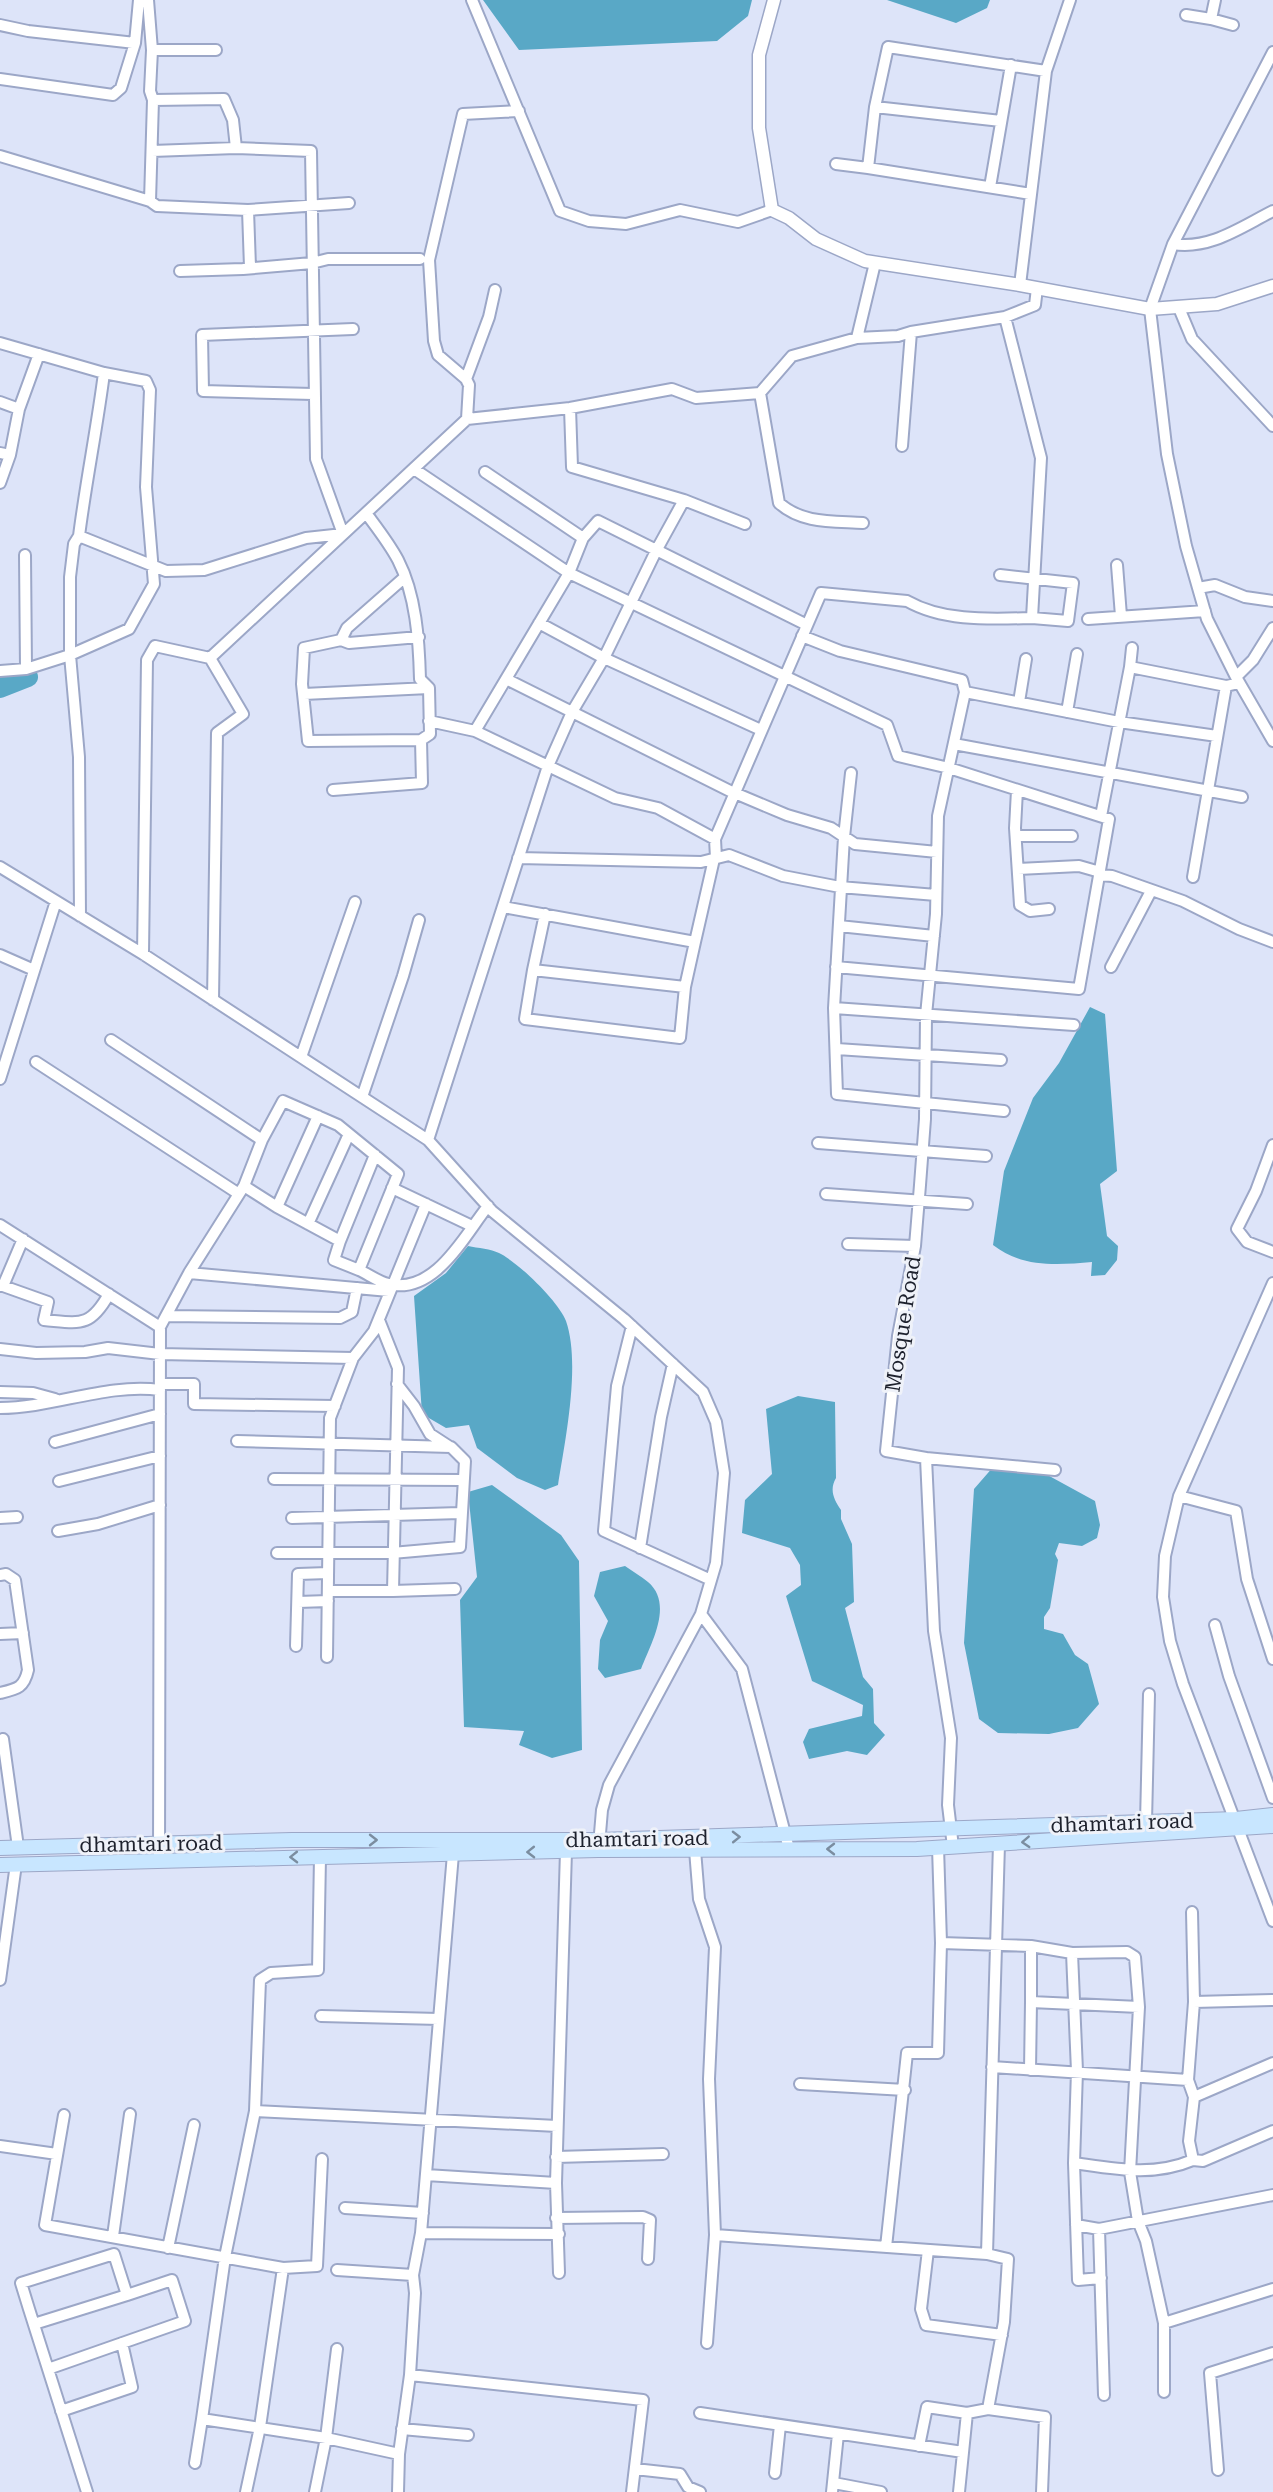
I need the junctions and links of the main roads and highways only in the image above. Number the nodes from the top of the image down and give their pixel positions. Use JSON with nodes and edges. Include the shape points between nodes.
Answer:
{"nodes":[{"id":1,"x":1273,"y":1815,"type":"edge"},
{"id":2,"x":1238,"y":1824,"type":"junction"},
{"id":3,"x":1273,"y":1826,"type":"edge"},
{"id":4,"x":787,"y":1842,"type":"junction"},
{"id":5,"x":599,"y":1845,"type":"junction"},
{"id":6,"x":0,"y":1848,"type":"edge"},
{"id":7,"x":0,"y":1865,"type":"edge"}],
"edges":[{"from":1,"to":2,"type":"main road","name":"dhamtari road"},
{"from":2,"to":3,"type":"main road"},
{"from":2,"to":4,"type":"main road","name":"dhamtari road","via":[[1146,1822]]},
{"from":2,"to":4,"type":"main road","one_way":true,"via":[[953,1847]]},
{"from":5,"to":4,"type":"main road","name":"dhamtari road","one_way":true},
{"from":4,"to":5,"type":"main road","via":[[695,1850]]},
{"from":6,"to":5,"type":"main road","name":"dhamtari road","one_way":true,"via":[[292,1840]]},
{"from":5,"to":7,"type":"main road","one_way":true,"via":[[566,1851]]}]}
